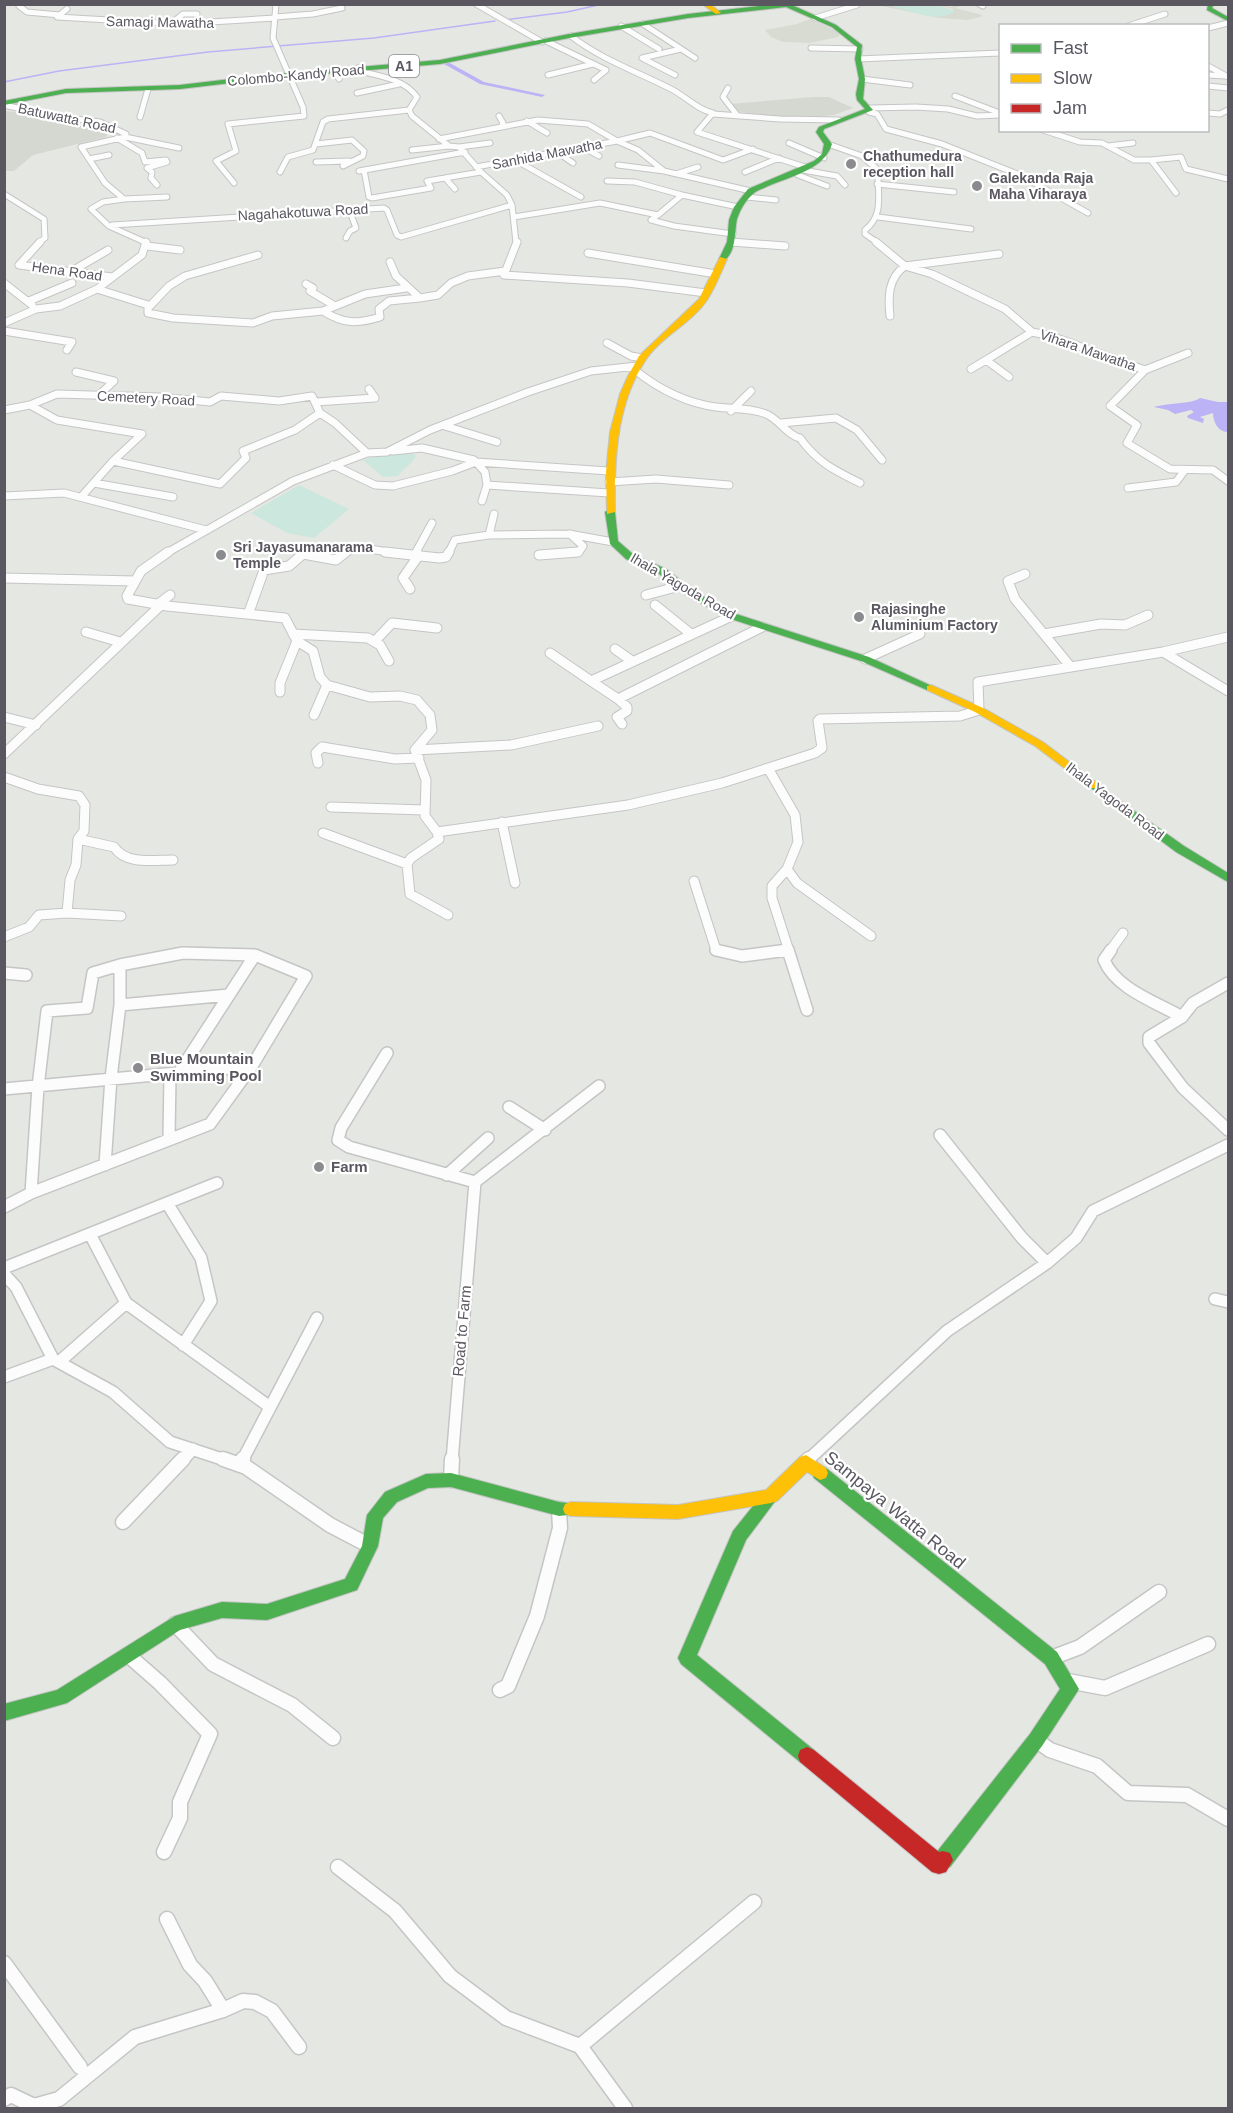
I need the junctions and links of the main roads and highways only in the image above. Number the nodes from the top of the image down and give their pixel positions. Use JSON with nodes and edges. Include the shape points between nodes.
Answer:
{"nodes":[{"id":1,"x":1210,"y":4,"type":"edge"},
{"id":2,"x":790,"y":5,"type":"edge"},
{"id":3,"x":713,"y":10,"type":"edge"},
{"id":4,"x":1228,"y":20,"type":"edge"},
{"id":5,"x":622,"y":27,"type":"junction"},
{"id":6,"x":543,"y":41,"type":"junction"},
{"id":7,"x":358,"y":69,"type":"junction"},
{"id":8,"x":289,"y":74,"type":"junction"},
{"id":9,"x":4,"y":103,"type":"edge"},
{"id":10,"x":1228,"y":878,"type":"edge"},
{"id":11,"x":771,"y":1496,"type":"junction"},
{"id":12,"x":4,"y":1713,"type":"edge"}],
"edges":[{"from":1,"to":4,"type":"main road","via":[[1212,12]]},
{"from":2,"to":3,"type":"main road","name":"Colombo-Kandy Road","number":"A1"},
{"from":2,"to":10,"type":"main road","name":"Ihala Yagoda Road","via":[[847,34],[860,46],[859,94],[869,110],[821,128],[826,151],[802,171],[745,198],[733,220],[732,238],[703,300],[638,365],[617,411],[609,482],[613,542],[630,557],[662,571],[732,616],[865,659],[979,710],[1039,744],[1180,849]]},
{"from":3,"to":5,"type":"main road","name":"Colombo-Kandy Road","number":"A1"},
{"from":3,"to":5,"type":"main road","name":"Colombo-Kandy Road","number":"A1"},
{"from":5,"to":6,"type":"main road","name":"Colombo-Kandy Road","number":"A1"},
{"from":5,"to":6,"type":"main road","name":"Colombo-Kandy Road","number":"A1"},
{"from":6,"to":7,"type":"main road","name":"Colombo-Kandy Road","number":"A1","via":[[466,57]]},
{"from":7,"to":8,"type":"main road","name":"Colombo-Kandy Road","number":"A1"},
{"from":7,"to":8,"type":"main road","name":"Colombo-Kandy Road","number":"A1","via":[[336,75]]},
{"from":8,"to":9,"type":"main road","name":"Colombo-Kandy Road","number":"A1","via":[[148,89],[57,92]]},
{"from":8,"to":9,"type":"main road","name":"Colombo-Kandy Road","number":"A1","via":[[173,86],[57,90]]},
{"from":11,"to":11,"type":"main road","name":"Sampaya Watta Road","via":[[806,1462],[1052,1658],[1068,1681],[1070,1689],[1036,1740],[939,1865],[687,1658],[739,1536]]},
{"from":11,"to":12,"type":"main road","via":[[678,1512],[559,1509],[452,1480],[426,1481],[391,1497],[375,1515],[370,1546],[351,1585],[267,1612],[222,1610],[175,1624],[61,1697]]}]}
